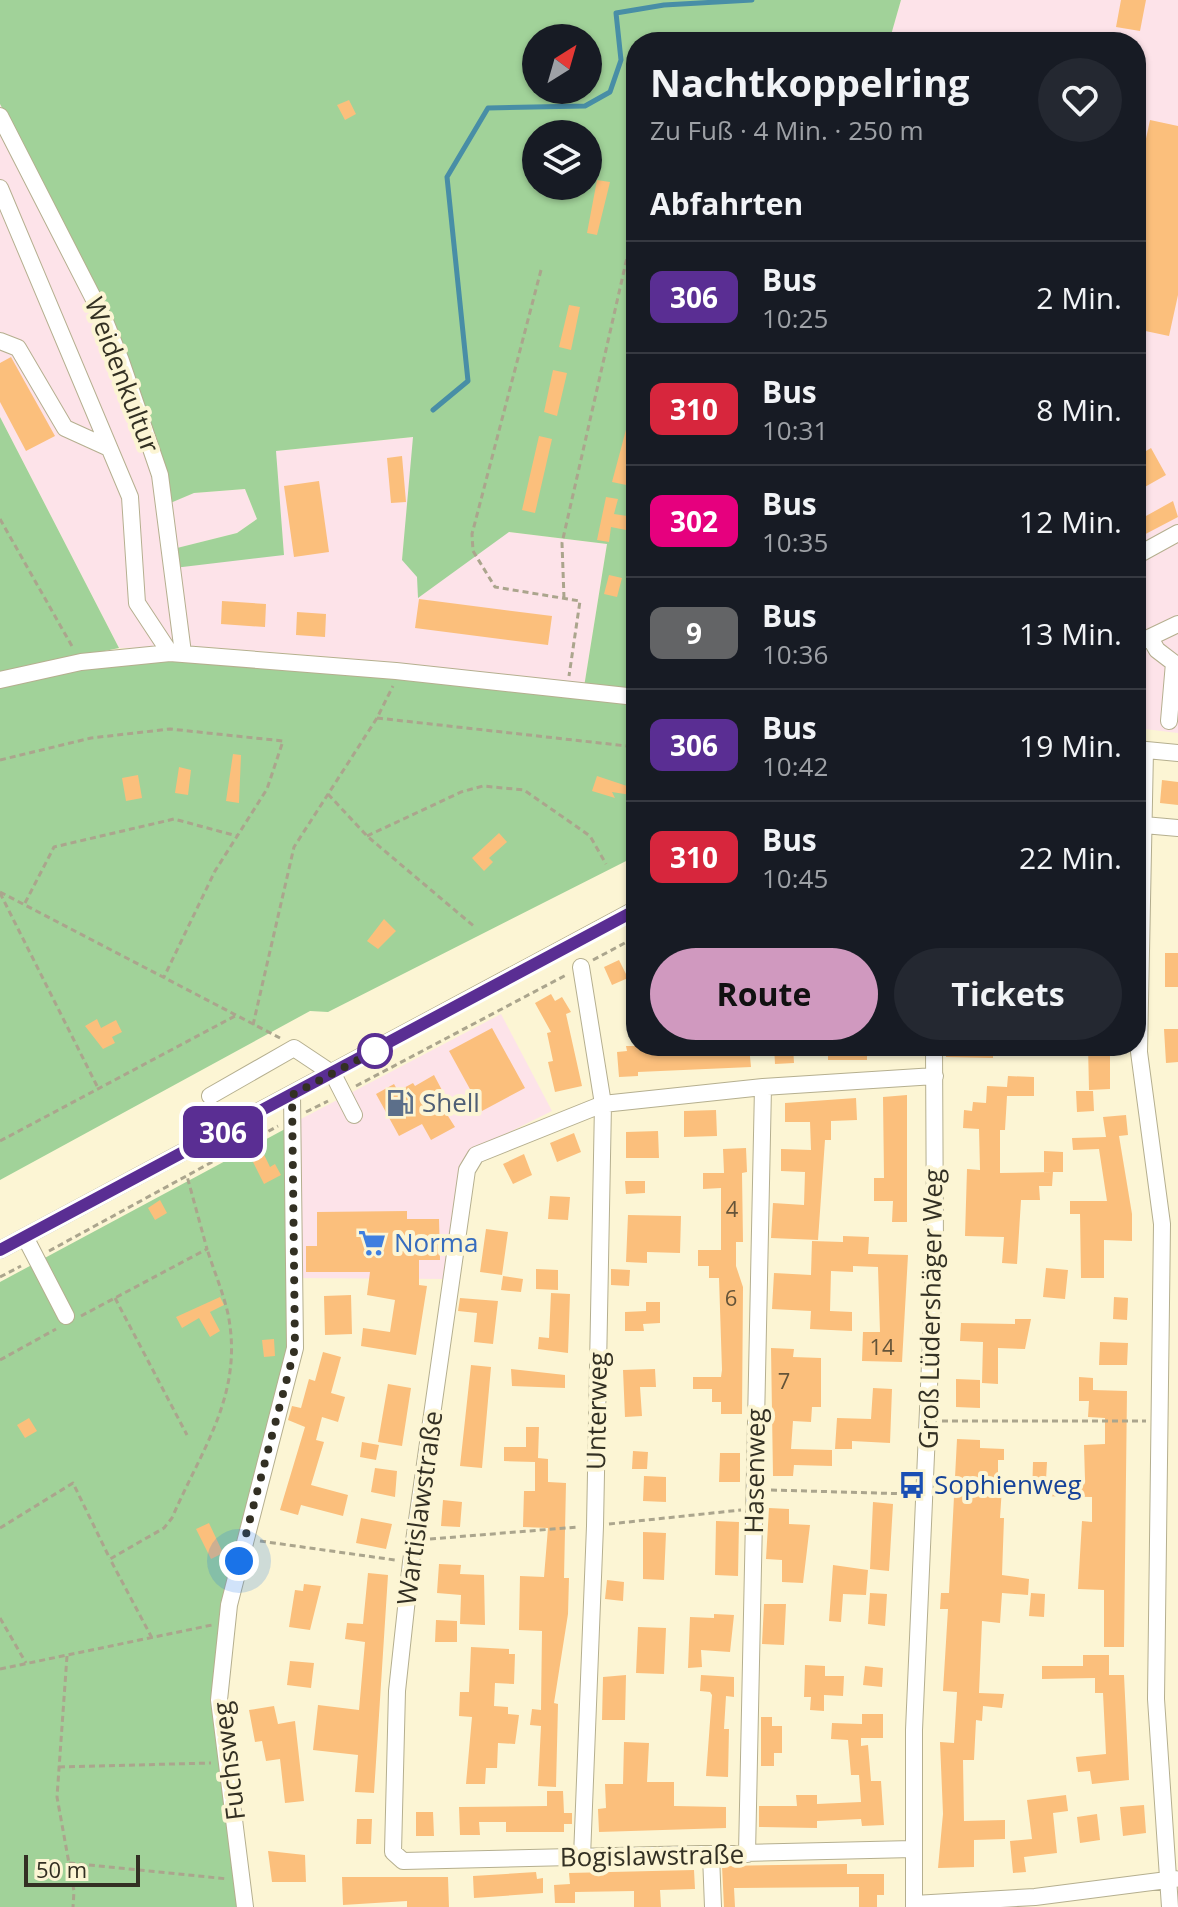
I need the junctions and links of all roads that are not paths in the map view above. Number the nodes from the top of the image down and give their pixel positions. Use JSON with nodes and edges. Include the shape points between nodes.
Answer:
{"nodes":[{"id":1,"x":0,"y":116,"type":"edge"},
{"id":2,"x":0,"y":188,"type":"edge"},
{"id":3,"x":0,"y":341,"type":"edge"},
{"id":4,"x":109,"y":448,"type":"junction"},
{"id":5,"x":1178,"y":533,"type":"edge"},
{"id":6,"x":1146,"y":551,"type":"edge"},
{"id":7,"x":1178,"y":624,"type":"edge"},
{"id":8,"x":1146,"y":640,"type":"edge"},
{"id":9,"x":1146,"y":643,"type":"edge"},
{"id":10,"x":176,"y":653,"type":"junction"},
{"id":11,"x":1176,"y":663,"type":"edge"},
{"id":12,"x":0,"y":680,"type":"edge"},
{"id":13,"x":626,"y":696,"type":"edge"},
{"id":14,"x":1169,"y":721,"type":"dead end"},
{"id":15,"x":1146,"y":750,"type":"edge"},
{"id":16,"x":1178,"y":753,"type":"edge"},
{"id":17,"x":1146,"y":825,"type":"edge"},
{"id":18,"x":1178,"y":828,"type":"edge"},
{"id":19,"x":626,"y":914,"type":"edge"},
{"id":20,"x":581,"y":967,"type":"road end"},
{"id":21,"x":934,"y":1056,"type":"edge"},
{"id":22,"x":1140,"y":1056,"type":"edge"},
{"id":23,"x":333,"y":1074,"type":"junction"},
{"id":24,"x":935,"y":1076,"type":"junction"},
{"id":25,"x":763,"y":1087,"type":"junction"},
{"id":26,"x":292,"y":1095,"type":"junction"},
{"id":27,"x":210,"y":1096,"type":"dead end"},
{"id":28,"x":603,"y":1104,"type":"junction"},
{"id":29,"x":354,"y":1115,"type":"dead end"},
{"id":30,"x":25,"y":1237,"type":"junction"},
{"id":31,"x":0,"y":1250,"type":"edge"},
{"id":32,"x":69,"y":1320,"type":"road end"},
{"id":33,"x":1170,"y":1807,"type":"edge"},
{"id":34,"x":913,"y":1849,"type":"junction"},
{"id":35,"x":393,"y":1852,"type":"joint"},
{"id":36,"x":747,"y":1854,"type":"junction"},
{"id":37,"x":711,"y":1855,"type":"junction"},
{"id":38,"x":582,"y":1857,"type":"junction"},
{"id":39,"x":1173,"y":1879,"type":"edge"},
{"id":40,"x":914,"y":1906,"type":"edge"},
{"id":41,"x":245,"y":1907,"type":"edge"},
{"id":42,"x":713,"y":1907,"type":"edge"},
{"id":43,"x":1170,"y":1907,"type":"edge"}],
"edges":[{"from":1,"to":10,"type":"street","name":"Weidenkultur","via":[[105,321],[160,475]]},
{"from":2,"to":4,"type":"street"},
{"from":3,"to":4,"type":"street","via":[[18,348],[65,428]]},
{"from":4,"to":10,"type":"street","via":[[130,497],[137,603]]},
{"from":5,"to":6,"type":"street"},
{"from":7,"to":8,"type":"street"},
{"from":9,"to":11,"type":"street"},
{"from":10,"to":12,"type":"street","via":[[81,662]]},
{"from":10,"to":13,"type":"street"},
{"from":11,"to":14,"type":"street"},
{"from":15,"to":16,"type":"street"},
{"from":17,"to":18,"type":"street"},
{"from":19,"to":23,"type":"street"},
{"from":20,"to":28,"type":"street","name":"Unterweg"},
{"from":21,"to":24,"type":"street","name":"Groß Lüdershäger Weg"},
{"from":22,"to":33,"type":"street","via":[[1162,1224],[1156,1699]]},
{"from":23,"to":26,"type":"street"},
{"from":23,"to":27,"type":"street","via":[[294,1048]]},
{"from":23,"to":29,"type":"street"},
{"from":24,"to":25,"type":"street"},
{"from":24,"to":34,"type":"street","name":"Groß Lüdershäger Weg","via":[[930,1421]]},
{"from":25,"to":28,"type":"street"},
{"from":25,"to":36,"type":"street","name":"Hasenweg"},
{"from":26,"to":30,"type":"street"},
{"from":26,"to":41,"type":"street","name":"Fuchsweg","via":[[295,1348],[244,1539],[219,1700]]},
{"from":28,"to":35,"type":"street","name":"Wartislawstraße","via":[[476,1155],[467,1166],[397,1691]]},
{"from":28,"to":38,"type":"street","name":"Unterweg"},
{"from":30,"to":31,"type":"street"},
{"from":30,"to":32,"type":"street"},
{"from":33,"to":39,"type":"street"},
{"from":34,"to":36,"type":"street","name":"Bogislawstraße"},
{"from":34,"to":40,"type":"street","name":"Groß Lüdershäger Weg"},
{"from":35,"to":38,"type":"street","name":"Bogislawstraße","via":[[403,1861]]},
{"from":36,"to":37,"type":"street","name":"Bogislawstraße"},
{"from":37,"to":38,"type":"street","name":"Bogislawstraße"},
{"from":37,"to":42,"type":"street"},
{"from":39,"to":40,"type":"street"},
{"from":39,"to":43,"type":"street"}]}
